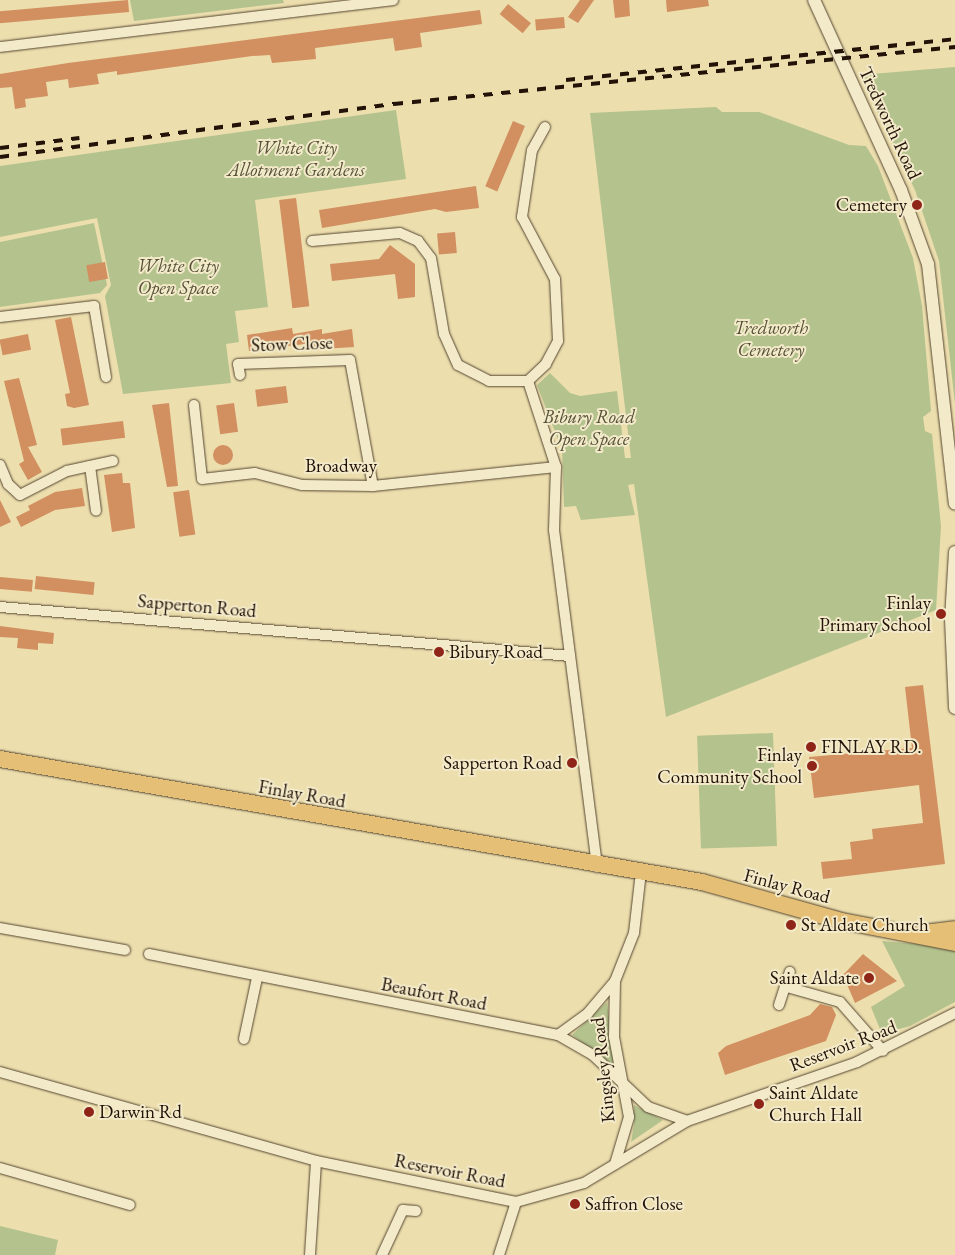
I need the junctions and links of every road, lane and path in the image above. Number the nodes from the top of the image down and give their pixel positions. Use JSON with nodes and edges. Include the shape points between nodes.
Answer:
{"nodes":[{"id":1,"x":393,"y":0,"type":"edge"},
{"id":2,"x":814,"y":0,"type":"edge"},
{"id":3,"x":0,"y":47,"type":"edge"},
{"id":4,"x":545,"y":127,"type":"dead end"},
{"id":5,"x":312,"y":241,"type":"dead end"},
{"id":6,"x":0,"y":317,"type":"edge"},
{"id":7,"x":240,"y":374,"type":"dead end"},
{"id":8,"x":106,"y":377,"type":"dead end"},
{"id":9,"x":528,"y":381,"type":"junction"},
{"id":10,"x":194,"y":405,"type":"dead end"},
{"id":11,"x":113,"y":461,"type":"dead end"},
{"id":12,"x":0,"y":465,"type":"edge"},
{"id":13,"x":90,"y":466,"type":"junction"},
{"id":14,"x":556,"y":468,"type":"junction"},
{"id":15,"x":373,"y":486,"type":"junction"},
{"id":16,"x":955,"y":503,"type":"edge"},
{"id":17,"x":96,"y":511,"type":"dead end"},
{"id":18,"x":955,"y":552,"type":"edge"},
{"id":19,"x":0,"y":607,"type":"edge"},
{"id":20,"x":570,"y":656,"type":"junction"},
{"id":21,"x":955,"y":708,"type":"edge"},
{"id":22,"x":0,"y":759,"type":"edge"},
{"id":23,"x":597,"y":867,"type":"junction"},
{"id":24,"x":640,"y":880,"type":"junction"},
{"id":25,"x":716,"y":887,"type":"junction"},
{"id":26,"x":0,"y":928,"type":"edge"},
{"id":27,"x":955,"y":929,"type":"edge"},
{"id":28,"x":907,"y":933,"type":"junction"},
{"id":29,"x":955,"y":943,"type":"edge"},
{"id":30,"x":126,"y":950,"type":"dead end"},
{"id":31,"x":149,"y":954,"type":"dead end"},
{"id":32,"x":790,"y":972,"type":"dead end"},
{"id":33,"x":257,"y":978,"type":"junction"},
{"id":34,"x":615,"y":981,"type":"junction"},
{"id":35,"x":787,"y":987,"type":"junction"},
{"id":36,"x":779,"y":1005,"type":"dead end"},
{"id":37,"x":955,"y":1014,"type":"edge"},
{"id":38,"x":558,"y":1035,"type":"junction"},
{"id":39,"x":244,"y":1039,"type":"dead end"},
{"id":40,"x":883,"y":1051,"type":"junction"},
{"id":41,"x":0,"y":1072,"type":"edge"},
{"id":42,"x":624,"y":1085,"type":"junction"},
{"id":43,"x":688,"y":1120,"type":"junction"},
{"id":44,"x":316,"y":1161,"type":"junction"},
{"id":45,"x":614,"y":1167,"type":"junction"},
{"id":46,"x":0,"y":1168,"type":"edge"},
{"id":47,"x":516,"y":1202,"type":"junction"},
{"id":48,"x":130,"y":1205,"type":"dead end"},
{"id":49,"x":416,"y":1211,"type":"dead end"},
{"id":50,"x":310,"y":1255,"type":"edge"},
{"id":51,"x":383,"y":1255,"type":"edge"},
{"id":52,"x":499,"y":1255,"type":"edge"}],
"edges":[{"from":1,"to":3,"type":"street"},
{"from":2,"to":16,"type":"street","name":"Tredworth Road","via":[[901,190],[928,264]]},
{"from":4,"to":9,"type":"street","via":[[532,150],[522,217],[555,279],[558,341],[546,364]]},
{"from":5,"to":9,"type":"street","via":[[400,233],[418,241],[431,258],[449,351],[472,376],[506,382]]},
{"from":6,"to":8,"type":"street","via":[[94,306]]},
{"from":7,"to":15,"type":"street","name":"Stow Close","via":[[238,364],[350,360]]},
{"from":9,"to":14,"type":"street"},
{"from":10,"to":15,"type":"street","name":"Broadway","via":[[202,479],[255,473],[302,485]]},
{"from":11,"to":13,"type":"street"},
{"from":12,"to":13,"type":"street","via":[[8,484],[20,495],[67,471]]},
{"from":13,"to":17,"type":"street"},
{"from":14,"to":15,"type":"street","name":"Broadway"},
{"from":14,"to":20,"type":"street","via":[[554,530]]},
{"from":18,"to":21,"type":"street","via":[[951,619]]},
{"from":19,"to":20,"type":"street","name":"Sapperton Road"},
{"from":20,"to":23,"type":"street"},
{"from":22,"to":23,"type":"highway","name":"Finlay Road"},
{"from":23,"to":24,"type":"highway"},
{"from":23,"to":25,"type":"highway"},
{"from":24,"to":25,"type":"highway","via":[[702,890]]},
{"from":24,"to":34,"type":"street","name":"Kingsley Road","via":[[634,933]]},
{"from":25,"to":28,"type":"highway","name":"Finlay Road","via":[[842,921]]},
{"from":26,"to":30,"type":"street"},
{"from":27,"to":28,"type":"highway","name":"Finlay Road"},
{"from":28,"to":29,"type":"highway","name":"Finlay Road"},
{"from":31,"to":33,"type":"street","name":"Beaufort Road"},
{"from":32,"to":35,"type":"street"},
{"from":33,"to":38,"type":"street","name":"Beaufort Road"},
{"from":33,"to":39,"type":"street"},
{"from":34,"to":38,"type":"street","via":[[588,1013]]},
{"from":34,"to":42,"type":"street","name":"Kingsley Road","via":[[614,1037]]},
{"from":35,"to":36,"type":"street"},
{"from":35,"to":40,"type":"street","via":[[840,1002]]},
{"from":37,"to":40,"type":"street","name":"Reservoir Road"},
{"from":38,"to":42,"type":"street","name":"Beaufort Road","via":[[593,1055]]},
{"from":40,"to":43,"type":"street","name":"Reservoir Road"},
{"from":41,"to":44,"type":"street","name":"Reservoir Road"},
{"from":42,"to":43,"type":"street","name":"Beaufort Road","via":[[648,1107]]},
{"from":42,"to":45,"type":"street","name":"Kingsley Road","via":[[628,1122]]},
{"from":43,"to":45,"type":"street","name":"Reservoir Road"},
{"from":44,"to":47,"type":"street","name":"Reservoir Road"},
{"from":44,"to":50,"type":"street"},
{"from":45,"to":47,"type":"street","name":"Reservoir Road","via":[[584,1184]]},
{"from":46,"to":48,"type":"street"},
{"from":47,"to":52,"type":"street"},
{"from":49,"to":51,"type":"street","via":[[403,1210]]}]}
